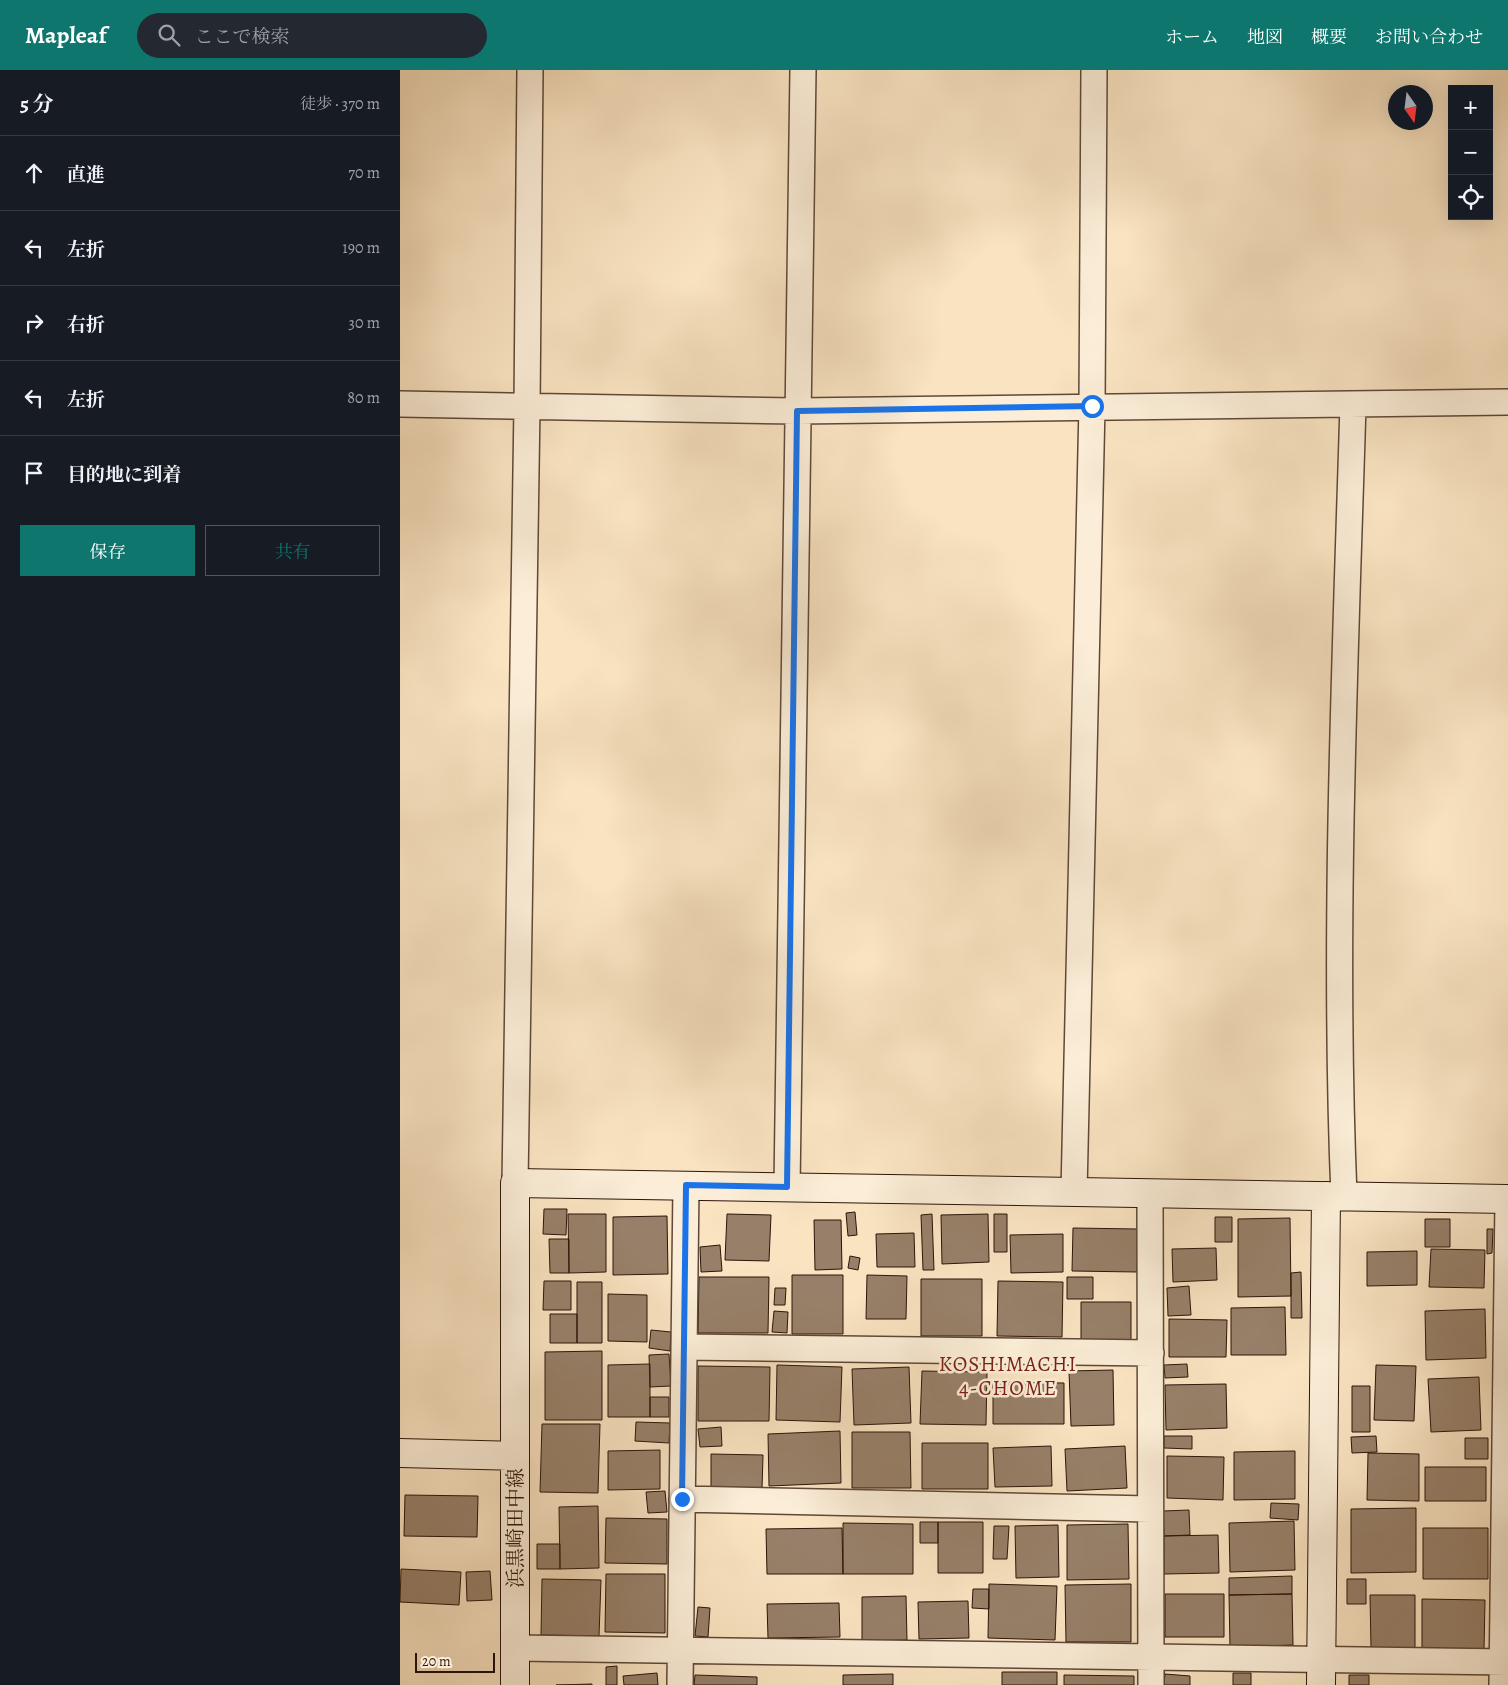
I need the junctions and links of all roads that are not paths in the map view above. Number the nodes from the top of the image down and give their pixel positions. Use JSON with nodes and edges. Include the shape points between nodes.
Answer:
{"nodes":[{"id":1,"x":530,"y":70,"type":"edge"},
{"id":2,"x":803,"y":70,"type":"edge"},
{"id":3,"x":1094,"y":70,"type":"edge"},
{"id":4,"x":1508,"y":402,"type":"edge"},
{"id":5,"x":400,"y":404,"type":"edge"},
{"id":6,"x":1353,"y":405,"type":"junction"},
{"id":7,"x":527,"y":406,"type":"junction"},
{"id":8,"x":1092,"y":406,"type":"junction"},
{"id":9,"x":797,"y":411,"type":"junction"},
{"id":10,"x":515,"y":1183,"type":"junction"},
{"id":11,"x":686,"y":1185,"type":"junction"},
{"id":12,"x":787,"y":1187,"type":"junction"},
{"id":13,"x":1074,"y":1192,"type":"junction"},
{"id":14,"x":1150,"y":1193,"type":"junction"},
{"id":15,"x":1335,"y":1196,"type":"junction"},
{"id":16,"x":1508,"y":1199,"type":"edge"},
{"id":17,"x":684,"y":1347,"type":"junction"},
{"id":18,"x":1151,"y":1353,"type":"junction"},
{"id":19,"x":1507,"y":1356,"type":"edge"},
{"id":20,"x":400,"y":1453,"type":"edge"},
{"id":21,"x":515,"y":1456,"type":"junction"},
{"id":22,"x":682,"y":1499,"type":"junction"},
{"id":23,"x":1150,"y":1509,"type":"junction"},
{"id":24,"x":1506,"y":1509,"type":"edge"},
{"id":25,"x":516,"y":1648,"type":"junction"},
{"id":26,"x":680,"y":1650,"type":"junction"},
{"id":27,"x":1150,"y":1657,"type":"junction"},
{"id":28,"x":1504,"y":1670,"type":"edge"},
{"id":29,"x":1321,"y":1672,"type":"edge"},
{"id":30,"x":515,"y":1685,"type":"edge"},
{"id":31,"x":680,"y":1685,"type":"edge"},
{"id":32,"x":1150,"y":1685,"type":"edge"}],
"edges":[{"from":1,"to":7,"type":"street"},
{"from":2,"to":9,"type":"street"},
{"from":3,"to":8,"type":"street"},
{"from":4,"to":6,"type":"street"},
{"from":5,"to":7,"type":"street"},
{"from":6,"to":8,"type":"street"},
{"from":6,"to":15,"type":"street"},
{"from":7,"to":9,"type":"street"},
{"from":7,"to":10,"type":"street"},
{"from":8,"to":9,"type":"street"},
{"from":8,"to":13,"type":"street"},
{"from":9,"to":12,"type":"street"},
{"from":10,"to":11,"type":"street"},
{"from":10,"to":21,"type":"street"},
{"from":11,"to":12,"type":"street"},
{"from":11,"to":17,"type":"street"},
{"from":12,"to":13,"type":"street"},
{"from":13,"to":14,"type":"street"},
{"from":14,"to":15,"type":"street"},
{"from":14,"to":18,"type":"street"},
{"from":15,"to":16,"type":"street"},
{"from":15,"to":29,"type":"street"},
{"from":16,"to":19,"type":"street"},
{"from":17,"to":18,"type":"street"},
{"from":17,"to":22,"type":"street"},
{"from":18,"to":23,"type":"street"},
{"from":19,"to":24,"type":"street"},
{"from":20,"to":21,"type":"street","name":"浜黒崎田中線"},
{"from":21,"to":25,"type":"street","name":"浜黒崎田中線"},
{"from":22,"to":23,"type":"street"},
{"from":22,"to":26,"type":"street"},
{"from":23,"to":27,"type":"street"},
{"from":24,"to":28,"type":"street"},
{"from":25,"to":26,"type":"street"},
{"from":25,"to":30,"type":"street","name":"浜黒崎田中線"},
{"from":26,"to":27,"type":"street"},
{"from":26,"to":31,"type":"street"},
{"from":27,"to":29,"type":"street"},
{"from":27,"to":32,"type":"street"},
{"from":28,"to":29,"type":"street"}]}
